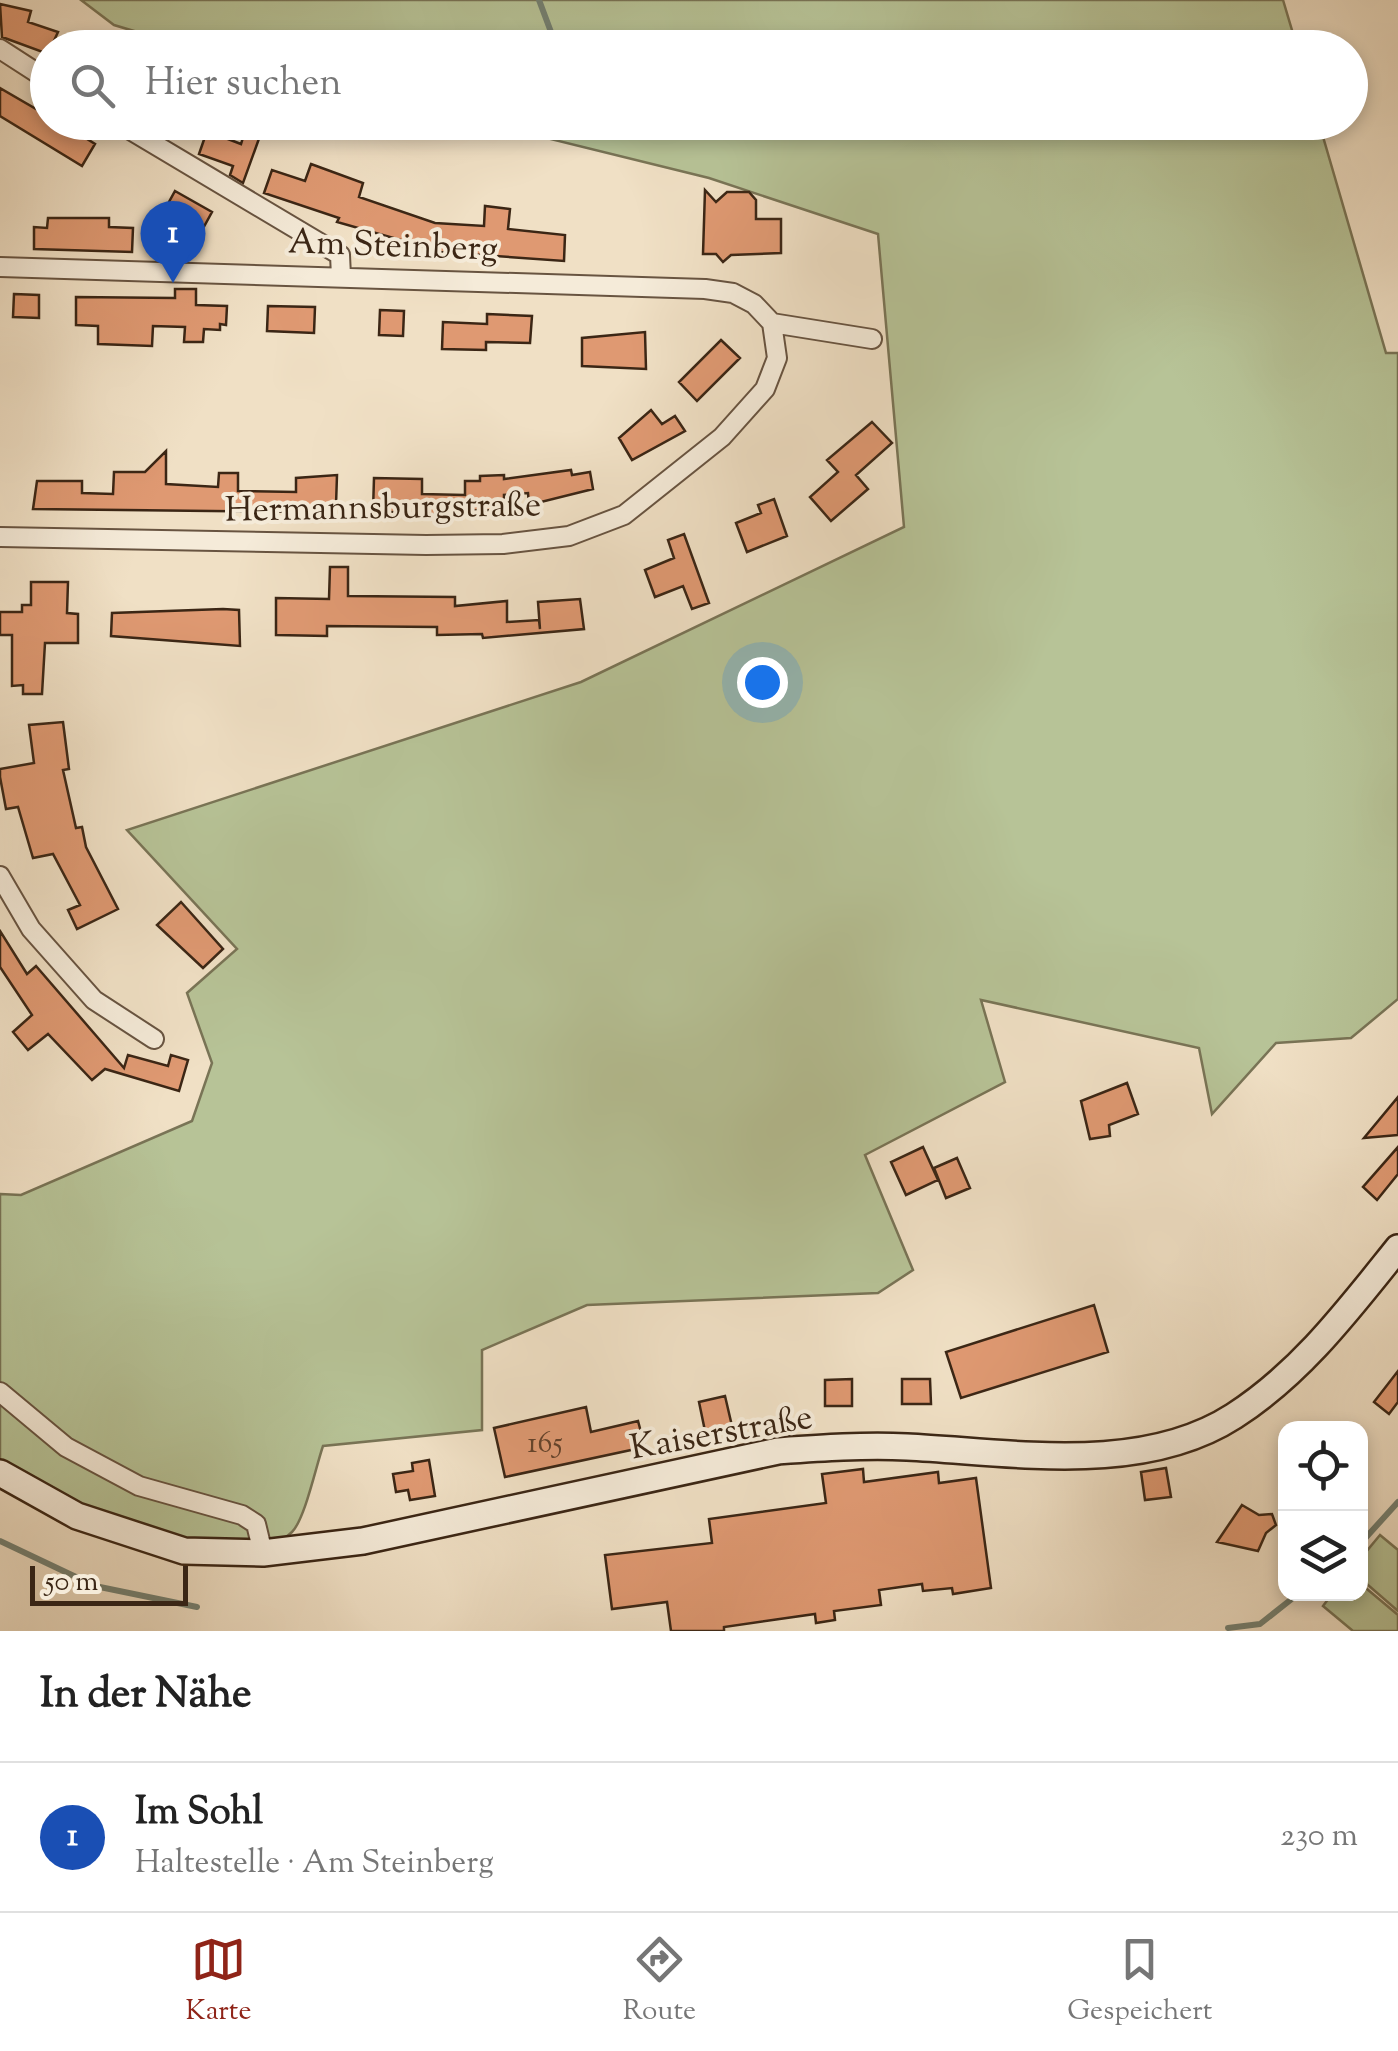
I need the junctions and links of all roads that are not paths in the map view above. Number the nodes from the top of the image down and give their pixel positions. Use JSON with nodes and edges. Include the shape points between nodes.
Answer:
{"nodes":[{"id":1,"x":0,"y":49,"type":"edge"},
{"id":2,"x":30,"y":68,"type":"edge"},
{"id":3,"x":147,"y":140,"type":"edge"},
{"id":4,"x":0,"y":267,"type":"edge"},
{"id":5,"x":341,"y":276,"type":"junction"},
{"id":6,"x":772,"y":323,"type":"junction"},
{"id":7,"x":872,"y":339,"type":"dead end"},
{"id":8,"x":0,"y":537,"type":"edge"},
{"id":9,"x":0,"y":876,"type":"edge"},
{"id":10,"x":154,"y":1039,"type":"dead end"},
{"id":11,"x":1398,"y":1248,"type":"edge"},
{"id":12,"x":0,"y":1392,"type":"edge"},
{"id":13,"x":0,"y":1473,"type":"edge"},
{"id":14,"x":263,"y":1553,"type":"junction"}],
"edges":[{"from":1,"to":2,"type":"street"},
{"from":3,"to":5,"type":"street","via":[[340,255]]},
{"from":4,"to":5,"type":"street","name":"Am Steinberg"},
{"from":5,"to":6,"type":"street","name":"Am Steinberg","via":[[705,289],[754,304]]},
{"from":6,"to":7,"type":"street"},
{"from":6,"to":8,"type":"street","name":"Hermannsburgstraße","via":[[777,358],[765,389],[722,437],[624,516],[569,536],[426,545]]},
{"from":9,"to":10,"type":"street","via":[[31,929],[94,1000]]},
{"from":11,"to":14,"type":"street","name":"Kaiserstraße","via":[[1282,1381],[1232,1418],[1190,1438],[1104,1453],[844,1446],[778,1451],[363,1541]]},
{"from":12,"to":14,"type":"street","via":[[66,1446],[139,1486],[242,1515],[256,1524]]},
{"from":13,"to":14,"type":"street","name":"Kaiserstraße","via":[[77,1516],[184,1551]]}]}
